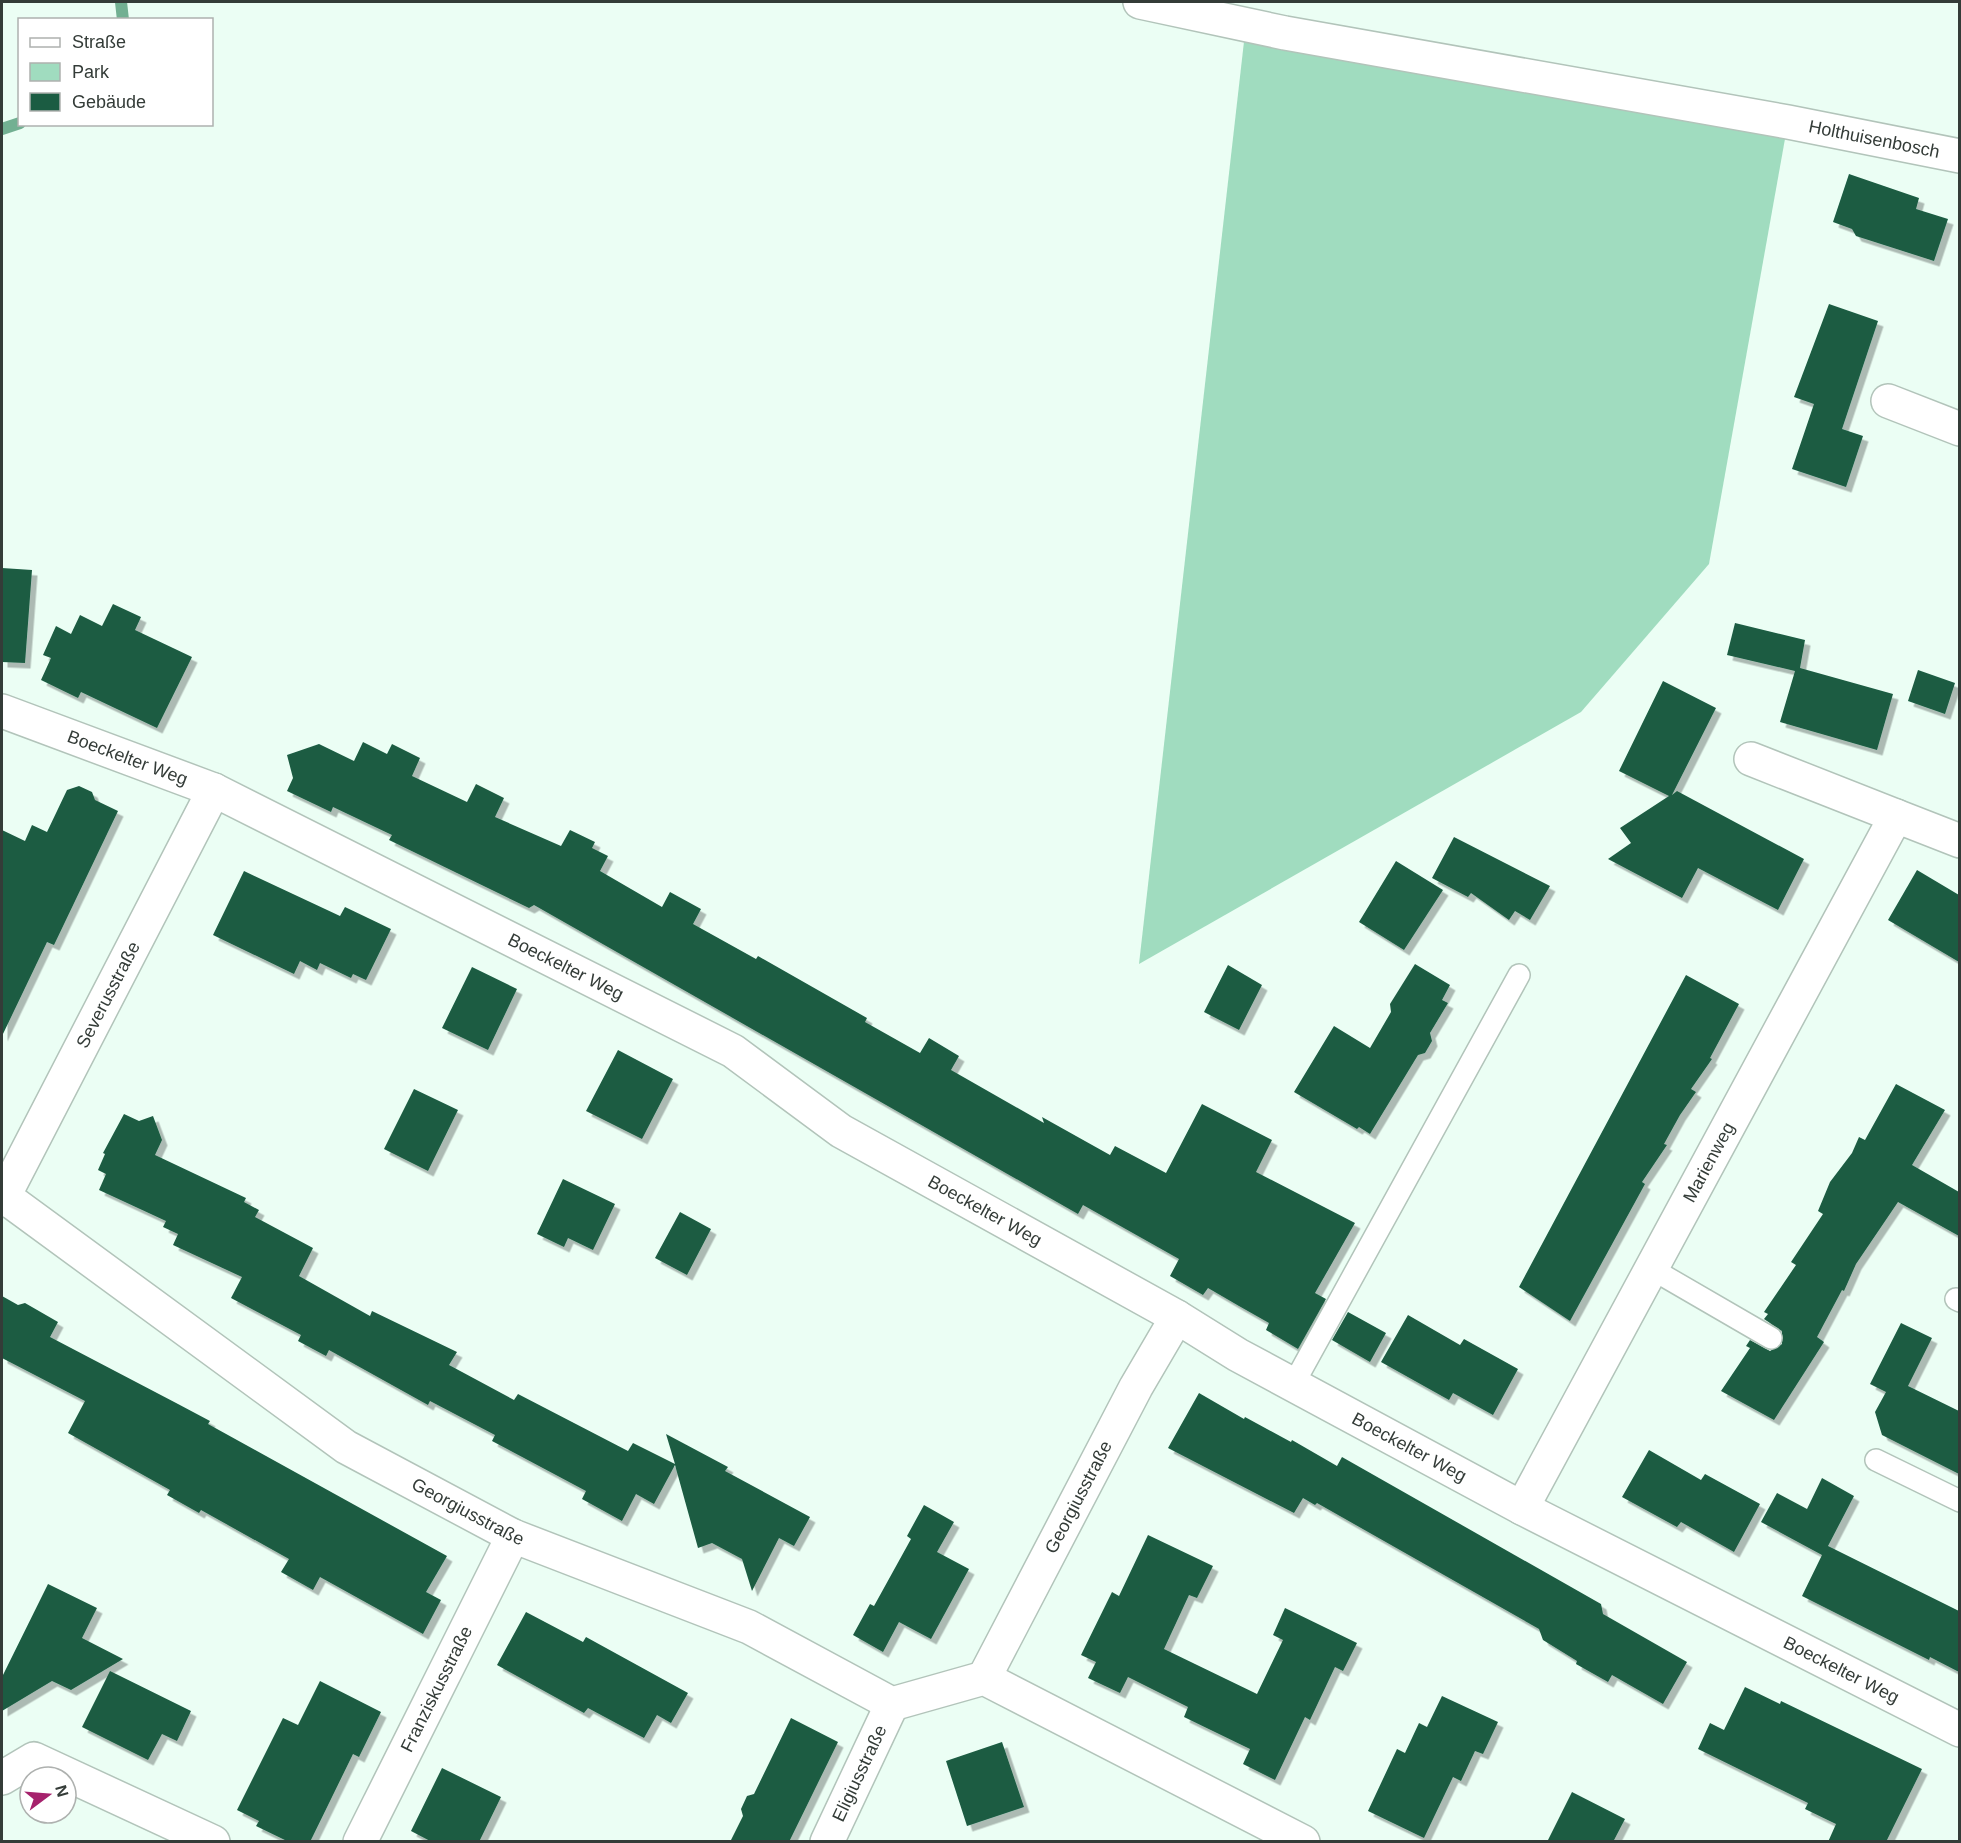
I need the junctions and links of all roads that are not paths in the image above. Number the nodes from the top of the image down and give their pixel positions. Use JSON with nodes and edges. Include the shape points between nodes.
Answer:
{"nodes":[{"id":1,"x":1140,"y":2,"type":"edge"},
{"id":2,"x":1959,"y":156,"type":"edge"},
{"id":3,"x":1888,"y":401,"type":"dead end"},
{"id":4,"x":1959,"y":429,"type":"edge"},
{"id":5,"x":2,"y":711,"type":"edge"},
{"id":6,"x":1751,"y":759,"type":"dead end"},
{"id":7,"x":214,"y":790,"type":"junction"},
{"id":8,"x":1896,"y":816,"type":"junction"},
{"id":9,"x":1959,"y":841,"type":"edge"},
{"id":10,"x":1519,"y":975,"type":"dead end"},
{"id":11,"x":3,"y":1198,"type":"edge"},
{"id":12,"x":1652,"y":1269,"type":"junction"},
{"id":13,"x":1177,"y":1317,"type":"junction"},
{"id":14,"x":1771,"y":1338,"type":"dead end"},
{"id":15,"x":1293,"y":1384,"type":"junction"},
{"id":16,"x":1876,"y":1460,"type":"dead end"},
{"id":17,"x":1959,"y":1501,"type":"edge"},
{"id":18,"x":1522,"y":1508,"type":"junction"},
{"id":19,"x":513,"y":1536,"type":"junction"},
{"id":20,"x":984,"y":1678,"type":"junction"},
{"id":21,"x":892,"y":1704,"type":"junction"},
{"id":22,"x":1959,"y":1730,"type":"edge"},
{"id":23,"x":2,"y":1778,"type":"edge"},
{"id":24,"x":213,"y":1842,"type":"edge"},
{"id":25,"x":360,"y":1842,"type":"edge"},
{"id":26,"x":827,"y":1842,"type":"edge"},
{"id":27,"x":1303,"y":1842,"type":"edge"}],
"edges":[{"from":1,"to":2,"type":"street","name":"Holthuisenbosch","via":[[1285,33]]},
{"from":3,"to":4,"type":"street"},
{"from":5,"to":7,"type":"street","name":"Boeckelter Weg"},
{"from":6,"to":8,"type":"street"},
{"from":7,"to":11,"type":"street","name":"Severusstraße"},
{"from":7,"to":13,"type":"street","name":"Boeckelter Weg","via":[[733,1051],[841,1131]]},
{"from":8,"to":9,"type":"street"},
{"from":8,"to":12,"type":"street","name":"Marienweg"},
{"from":10,"to":15,"type":"lane"},
{"from":11,"to":19,"type":"street","name":"Georgiusstraße","via":[[346,1447]]},
{"from":12,"to":14,"type":"lane"},
{"from":12,"to":18,"type":"street","name":"Marienweg"},
{"from":13,"to":15,"type":"street","name":"Boeckelter Weg"},
{"from":13,"to":20,"type":"street","name":"Georgiusstraße","via":[[1136,1387]]},
{"from":15,"to":18,"type":"street","name":"Boeckelter Weg"},
{"from":16,"to":17,"type":"lane"},
{"from":18,"to":22,"type":"street","name":"Boeckelter Weg"},
{"from":19,"to":21,"type":"street","name":"Georgiusstraße","via":[[749,1627]]},
{"from":19,"to":25,"type":"street","name":"Franziskusstraße"},
{"from":20,"to":21,"type":"street"},
{"from":20,"to":27,"type":"street"},
{"from":21,"to":26,"type":"street","name":"Eligiusstraße"},
{"from":23,"to":24,"type":"street","via":[[34,1759]]}]}
